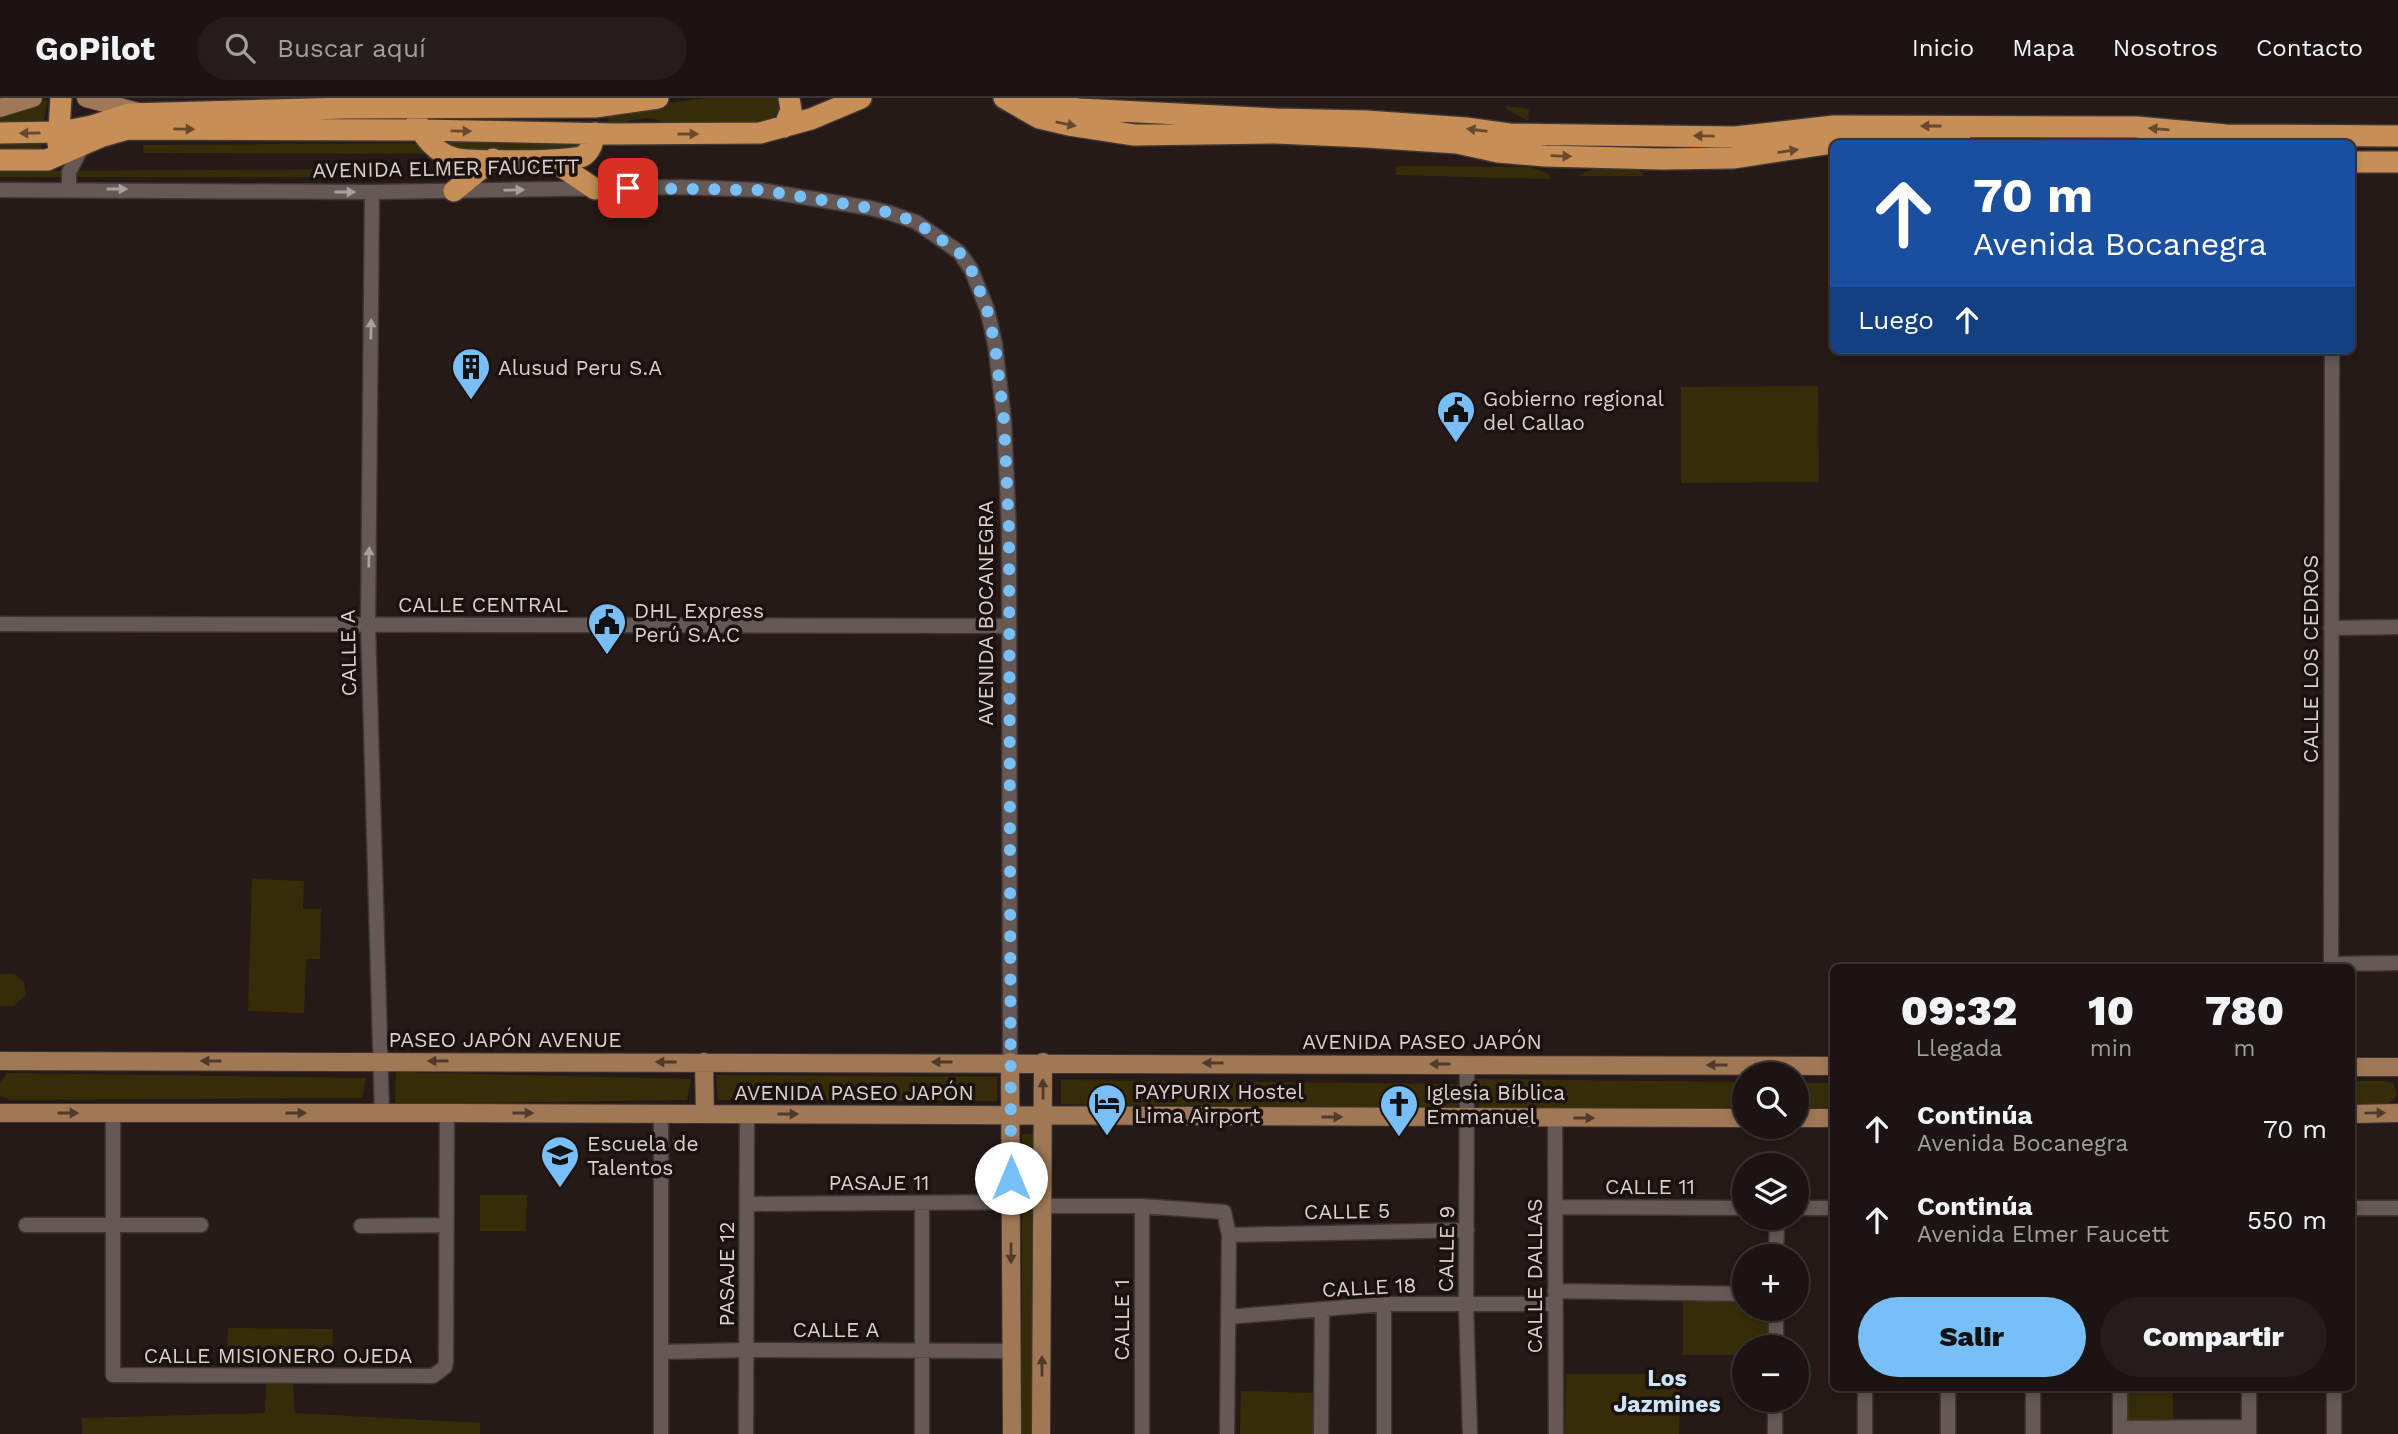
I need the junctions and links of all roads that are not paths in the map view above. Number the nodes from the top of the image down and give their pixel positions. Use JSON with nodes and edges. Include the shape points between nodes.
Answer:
{"nodes":[{"id":1,"x":33,"y":98,"type":"edge"},
{"id":2,"x":61,"y":98,"type":"edge"},
{"id":3,"x":86,"y":98,"type":"edge"},
{"id":4,"x":658,"y":98,"type":"edge"},
{"id":5,"x":789,"y":98,"type":"edge"},
{"id":6,"x":861,"y":98,"type":"edge"},
{"id":7,"x":1004,"y":98,"type":"edge"},
{"id":8,"x":1036,"y":98,"type":"edge"},
{"id":9,"x":0,"y":108,"type":"edge"},
{"id":10,"x":416,"y":120,"type":"junction"},
{"id":11,"x":145,"y":121,"type":"junction"},
{"id":12,"x":784,"y":127,"type":"junction"},
{"id":13,"x":60,"y":131,"type":"junction"},
{"id":14,"x":0,"y":133,"type":"edge"},
{"id":15,"x":595,"y":133,"type":"junction"},
{"id":16,"x":2371,"y":136,"type":"junction"},
{"id":17,"x":2398,"y":136,"type":"edge"},
{"id":18,"x":1830,"y":143,"type":"edge"},
{"id":19,"x":84,"y":144,"type":"junction"},
{"id":20,"x":493,"y":159,"type":"junction"},
{"id":21,"x":0,"y":160,"type":"edge"},
{"id":22,"x":47,"y":160,"type":"junction"},
{"id":23,"x":552,"y":160,"type":"junction"},
{"id":24,"x":2362,"y":162,"type":"edge"},
{"id":25,"x":2398,"y":162,"type":"edge"},
{"id":26,"x":69,"y":189,"type":"junction"},
{"id":27,"x":595,"y":189,"type":"junction"},
{"id":28,"x":0,"y":190,"type":"edge"},
{"id":29,"x":454,"y":191,"type":"junction"},
{"id":30,"x":372,"y":192,"type":"junction"},
{"id":31,"x":890,"y":213,"type":"joint"},
{"id":32,"x":2332,"y":354,"type":"edge"},
{"id":33,"x":0,"y":624,"type":"edge"},
{"id":34,"x":368,"y":625,"type":"junction"},
{"id":35,"x":1008,"y":626,"type":"junction"},
{"id":36,"x":2398,"y":627,"type":"edge"},
{"id":37,"x":2331,"y":628,"type":"junction"},
{"id":38,"x":2398,"y":963,"type":"edge"},
{"id":39,"x":2331,"y":964,"type":"edge"},
{"id":40,"x":2355,"y":965,"type":"edge"},
{"id":41,"x":0,"y":1061,"type":"edge"},
{"id":42,"x":379,"y":1061,"type":"junction"},
{"id":43,"x":704,"y":1062,"type":"junction"},
{"id":44,"x":1010,"y":1062,"type":"junction"},
{"id":45,"x":1043,"y":1062,"type":"junction"},
{"id":46,"x":1467,"y":1064,"type":"junction"},
{"id":47,"x":1830,"y":1066,"type":"edge"},
{"id":48,"x":2355,"y":1067,"type":"edge"},
{"id":49,"x":2398,"y":1067,"type":"edge"},
{"id":50,"x":0,"y":1113,"type":"edge"},
{"id":51,"x":113,"y":1113,"type":"junction"},
{"id":52,"x":382,"y":1113,"type":"junction"},
{"id":53,"x":447,"y":1113,"type":"junction"},
{"id":54,"x":2398,"y":1113,"type":"edge"},
{"id":55,"x":661,"y":1114,"type":"junction"},
{"id":56,"x":705,"y":1114,"type":"junction"},
{"id":57,"x":747,"y":1114,"type":"junction"},
{"id":58,"x":2355,"y":1114,"type":"edge"},
{"id":59,"x":1010,"y":1115,"type":"junction"},
{"id":60,"x":1044,"y":1116,"type":"junction"},
{"id":61,"x":1468,"y":1117,"type":"junction"},
{"id":62,"x":1555,"y":1118,"type":"junction"},
{"id":63,"x":1732,"y":1118,"type":"edge"},
{"id":64,"x":1809,"y":1118,"type":"edge"},
{"id":65,"x":1830,"y":1118,"type":"edge"},
{"id":66,"x":1011,"y":1202,"type":"junction"},
{"id":67,"x":922,"y":1203,"type":"junction"},
{"id":68,"x":747,"y":1204,"type":"junction"},
{"id":69,"x":1043,"y":1206,"type":"junction"},
{"id":70,"x":1142,"y":1206,"type":"junction"},
{"id":71,"x":1555,"y":1207,"type":"junction"},
{"id":72,"x":1732,"y":1208,"type":"edge"},
{"id":73,"x":1809,"y":1208,"type":"edge"},
{"id":74,"x":1830,"y":1208,"type":"edge"},
{"id":75,"x":2355,"y":1208,"type":"edge"},
{"id":76,"x":2398,"y":1208,"type":"edge"},
{"id":77,"x":113,"y":1224,"type":"junction"},
{"id":78,"x":201,"y":1224,"type":"dead end"},
{"id":79,"x":26,"y":1225,"type":"dead end"},
{"id":80,"x":446,"y":1225,"type":"junction"},
{"id":81,"x":361,"y":1226,"type":"dead end"},
{"id":82,"x":1467,"y":1230,"type":"junction"},
{"id":83,"x":1229,"y":1235,"type":"junction"},
{"id":84,"x":1732,"y":1294,"type":"edge"},
{"id":85,"x":1555,"y":1298,"type":"junction"},
{"id":86,"x":1384,"y":1304,"type":"junction"},
{"id":87,"x":1466,"y":1305,"type":"junction"},
{"id":88,"x":1322,"y":1310,"type":"junction"},
{"id":89,"x":1228,"y":1317,"type":"junction"},
{"id":90,"x":746,"y":1350,"type":"junction"},
{"id":91,"x":922,"y":1350,"type":"junction"},
{"id":92,"x":1012,"y":1351,"type":"junction"},
{"id":93,"x":661,"y":1352,"type":"junction"},
{"id":94,"x":1865,"y":1391,"type":"edge"},
{"id":95,"x":1948,"y":1391,"type":"edge"},
{"id":96,"x":2033,"y":1391,"type":"edge"},
{"id":97,"x":2120,"y":1391,"type":"edge"},
{"id":98,"x":2249,"y":1391,"type":"edge"},
{"id":99,"x":2334,"y":1391,"type":"edge"},
{"id":100,"x":1775,"y":1412,"type":"edge"},
{"id":101,"x":2249,"y":1430,"type":"edge"},
{"id":102,"x":2120,"y":1431,"type":"edge"},
{"id":103,"x":661,"y":1434,"type":"edge"},
{"id":104,"x":746,"y":1434,"type":"edge"},
{"id":105,"x":922,"y":1434,"type":"edge"},
{"id":106,"x":1012,"y":1434,"type":"edge"},
{"id":107,"x":1041,"y":1434,"type":"edge"},
{"id":108,"x":1142,"y":1434,"type":"edge"},
{"id":109,"x":1227,"y":1434,"type":"edge"},
{"id":110,"x":1321,"y":1434,"type":"edge"},
{"id":111,"x":1384,"y":1434,"type":"edge"},
{"id":112,"x":1470,"y":1434,"type":"edge"},
{"id":113,"x":1556,"y":1434,"type":"edge"},
{"id":114,"x":1775,"y":1434,"type":"edge"},
{"id":115,"x":1865,"y":1434,"type":"edge"},
{"id":116,"x":1948,"y":1434,"type":"edge"},
{"id":117,"x":2033,"y":1434,"type":"edge"},
{"id":118,"x":2334,"y":1434,"type":"edge"}],
"edges":[{"from":1,"to":9,"type":"main road"},
{"from":2,"to":13,"type":"highway"},
{"from":3,"to":11,"type":"main road"},
{"from":4,"to":10,"type":"highway"},
{"from":5,"to":12,"type":"highway","via":[[791,110]]},
{"from":6,"to":12,"type":"highway"},
{"from":7,"to":18,"type":"highway","one_way":true,"via":[[1039,118],[1120,134],[1366,136],[1545,156],[1662,159],[1733,158]]},
{"from":16,"to":8,"type":"highway","one_way":true,"via":[[2226,135],[2136,127],[1847,126],[1735,137],[1509,134],[1366,121],[1079,109]]},
{"from":10,"to":11,"type":"highway"},
{"from":10,"to":15,"type":"highway","one_way":true},
{"from":10,"to":20,"type":"highway","via":[[437,150],[455,159]]},
{"from":11,"to":13,"type":"highway","via":[[130,114]]},
{"from":11,"to":19,"type":"highway"},
{"from":15,"to":12,"type":"highway","one_way":true,"via":[[760,133]]},
{"from":13,"to":14,"type":"highway","one_way":true},
{"from":13,"to":22,"type":"highway","via":[[59,143]]},
{"from":15,"to":23,"type":"highway","via":[[589,152],[581,158]]},
{"from":16,"to":17,"type":"highway"},
{"from":16,"to":24,"type":"highway"},
{"from":19,"to":22,"type":"highway"},
{"from":19,"to":26,"type":"street","via":[[69,172]]},
{"from":20,"to":23,"type":"highway"},
{"from":20,"to":29,"type":"highway"},
{"from":21,"to":22,"type":"highway"},
{"from":23,"to":27,"type":"highway"},
{"from":24,"to":25,"type":"highway"},
{"from":26,"to":28,"type":"street","name":"AVENIDA ELMER FAUCETT"},
{"from":26,"to":30,"type":"street","name":"AVENIDA ELMER FAUCETT","one_way":true},
{"from":29,"to":27,"type":"street","name":"AVENIDA ELMER FAUCETT","one_way":true},
{"from":27,"to":31,"type":"street","name":"AVENIDA ELMER FAUCETT","via":[[760,190]]},
{"from":29,"to":30,"type":"street","name":"AVENIDA ELMER FAUCETT"},
{"from":34,"to":30,"type":"street","name":"CALLE A","one_way":true},
{"from":31,"to":35,"type":"street","name":"AVENIDA BOCANEGRA","via":[[916,222],[959,252],[987,309],[1004,420]]},
{"from":32,"to":37,"type":"street","name":"CALLE LOS CEDROS"},
{"from":33,"to":34,"type":"street","name":"CALLE CENTRAL"},
{"from":34,"to":35,"type":"street","name":"CALLE CENTRAL"},
{"from":34,"to":42,"type":"street","name":"CALLE A"},
{"from":35,"to":44,"type":"street","name":"AVENIDA BOCANEGRA"},
{"from":36,"to":37,"type":"street"},
{"from":37,"to":39,"type":"street","name":"CALLE LOS CEDROS"},
{"from":38,"to":40,"type":"street"},
{"from":42,"to":41,"type":"main road","name":"PASEO JAPÓN AVENUE","one_way":true},
{"from":43,"to":42,"type":"main road","name":"PASEO JAPÓN AVENUE","one_way":true},
{"from":42,"to":52,"type":"street","name":"CALLE A"},
{"from":44,"to":43,"type":"main road","name":"PASEO JAPÓN AVENUE","one_way":true},
{"from":43,"to":56,"type":"main road"},
{"from":44,"to":45,"type":"main road","name":"AVENIDA PASEO JAPÓN"},
{"from":44,"to":59,"type":"main road"},
{"from":46,"to":45,"type":"main road","name":"AVENIDA PASEO JAPÓN","one_way":true},
{"from":60,"to":45,"type":"main road","one_way":true},
{"from":47,"to":46,"type":"main road","name":"AVENIDA PASEO JAPÓN","one_way":true},
{"from":46,"to":61,"type":"street","name":"CALLE 9"},
{"from":48,"to":49,"type":"main road"},
{"from":50,"to":51,"type":"main road","one_way":true},
{"from":51,"to":52,"type":"main road","one_way":true},
{"from":51,"to":77,"type":"street"},
{"from":52,"to":53,"type":"main road"},
{"from":53,"to":55,"type":"main road","one_way":true},
{"from":53,"to":80,"type":"street"},
{"from":58,"to":54,"type":"main road","one_way":true},
{"from":55,"to":56,"type":"main road"},
{"from":55,"to":93,"type":"street"},
{"from":56,"to":57,"type":"main road"},
{"from":57,"to":59,"type":"main road","name":"AVENIDA PASEO JAPÓN","one_way":true},
{"from":57,"to":68,"type":"street","name":"PASAJE 12"},
{"from":59,"to":60,"type":"main road","name":"AVENIDA PASEO JAPÓN"},
{"from":59,"to":66,"type":"main road"},
{"from":60,"to":61,"type":"main road","name":"AVENIDA PASEO JAPÓN","one_way":true},
{"from":60,"to":69,"type":"main road"},
{"from":61,"to":62,"type":"main road","name":"AVENIDA PASEO JAPÓN"},
{"from":61,"to":82,"type":"street","name":"CALLE 9"},
{"from":62,"to":63,"type":"main road","name":"AVENIDA PASEO JAPÓN","one_way":true},
{"from":62,"to":71,"type":"street","name":"CALLE DALLAS"},
{"from":64,"to":65,"type":"main road"},
{"from":66,"to":67,"type":"street","name":"PASAJE 11"},
{"from":66,"to":92,"type":"main road","one_way":true},
{"from":67,"to":68,"type":"street","name":"PASAJE 11"},
{"from":67,"to":91,"type":"street"},
{"from":68,"to":90,"type":"street","name":"PASAJE 12"},
{"from":69,"to":70,"type":"street"},
{"from":107,"to":69,"type":"main road","one_way":true},
{"from":70,"to":83,"type":"street","via":[[1224,1212]]},
{"from":70,"to":108,"type":"street","name":"CALLE 1"},
{"from":71,"to":72,"type":"street","name":"CALLE 11"},
{"from":71,"to":85,"type":"street","name":"CALLE DALLAS"},
{"from":73,"to":74,"type":"street"},
{"from":75,"to":76,"type":"street"},
{"from":77,"to":78,"type":"street"},
{"from":77,"to":79,"type":"street"},
{"from":77,"to":80,"type":"street","name":"CALLE MISIONERO OJEDA","via":[[113,1375],[433,1376],[445,1367],[446,1360]]},
{"from":80,"to":81,"type":"street"},
{"from":82,"to":83,"type":"street","name":"CALLE 5"},
{"from":82,"to":87,"type":"street","name":"CALLE 9"},
{"from":83,"to":89,"type":"street"},
{"from":84,"to":85,"type":"street","name":"CALLE 18"},
{"from":85,"to":87,"type":"street","name":"CALLE 18"},
{"from":85,"to":113,"type":"street","name":"CALLE DALLAS"},
{"from":86,"to":87,"type":"street","name":"CALLE 18"},
{"from":86,"to":88,"type":"street","name":"CALLE 18"},
{"from":86,"to":111,"type":"street"},
{"from":87,"to":112,"type":"street","name":"CALLE 9"},
{"from":88,"to":89,"type":"street","name":"CALLE 18"},
{"from":88,"to":110,"type":"street"},
{"from":89,"to":109,"type":"street"},
{"from":90,"to":91,"type":"street","name":"CALLE A"},
{"from":90,"to":93,"type":"street","name":"CALLE A"},
{"from":90,"to":104,"type":"street","name":"PASAJE 12"},
{"from":91,"to":92,"type":"street","name":"CALLE A"},
{"from":91,"to":105,"type":"street"},
{"from":92,"to":106,"type":"main road"},
{"from":93,"to":103,"type":"street"},
{"from":94,"to":115,"type":"street"},
{"from":95,"to":116,"type":"street"},
{"from":96,"to":117,"type":"street"},
{"from":97,"to":102,"type":"street"},
{"from":98,"to":101,"type":"street"},
{"from":99,"to":118,"type":"street"},
{"from":100,"to":114,"type":"street"},
{"from":101,"to":102,"type":"street"}]}
